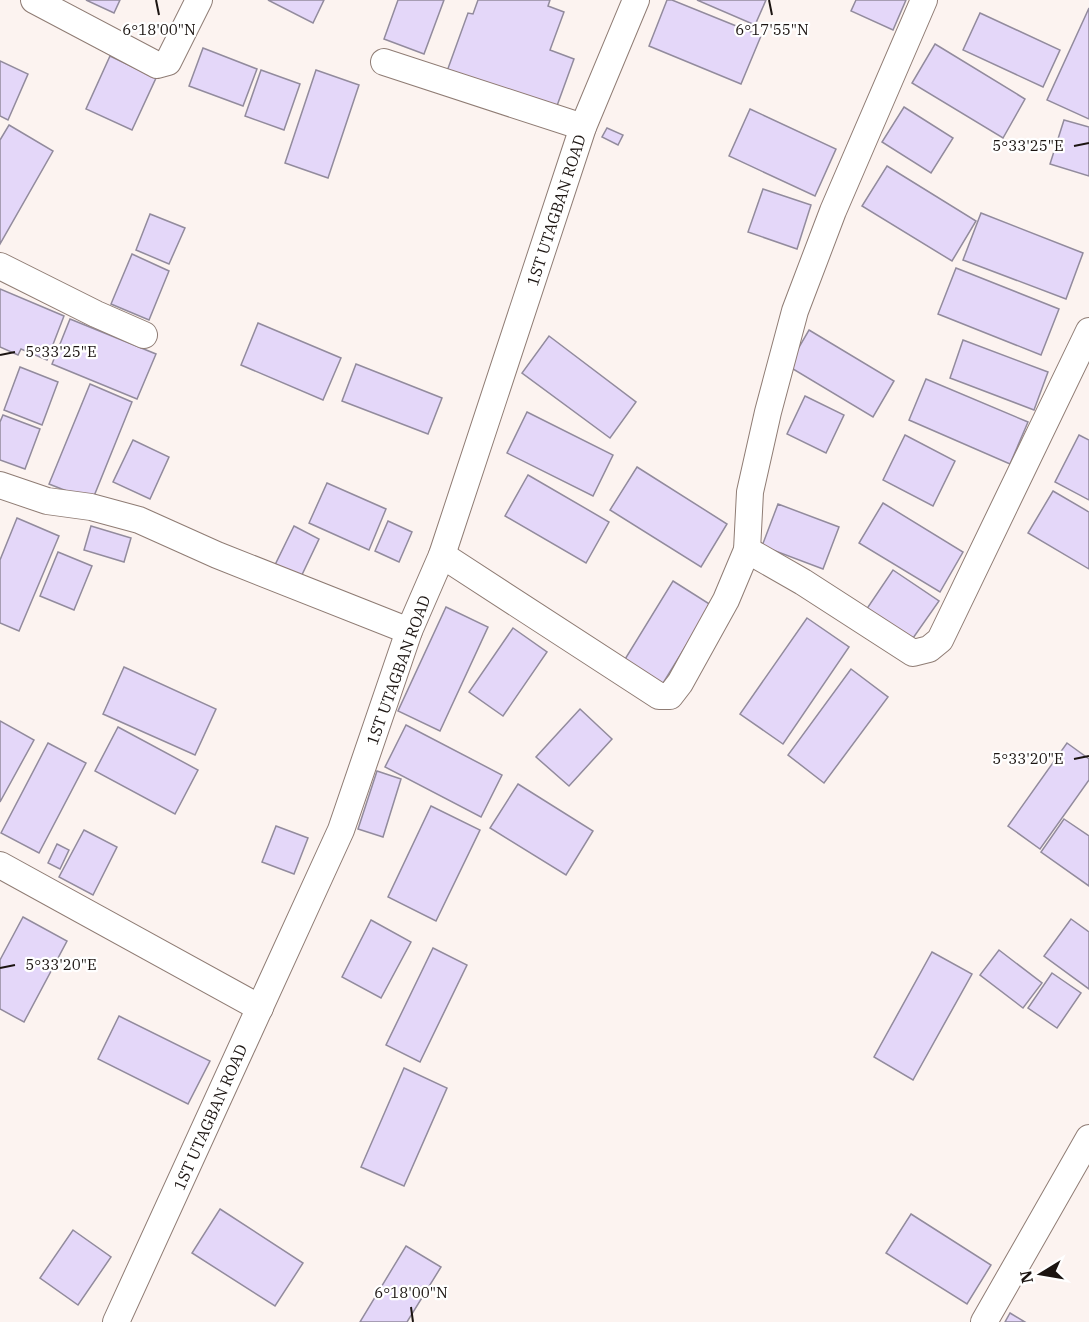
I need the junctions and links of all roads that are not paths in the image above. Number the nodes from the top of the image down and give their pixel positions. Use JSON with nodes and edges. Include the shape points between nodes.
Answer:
{"nodes":[{"id":1,"x":34,"y":0,"type":"edge"},
{"id":2,"x":199,"y":0,"type":"edge"},
{"id":3,"x":636,"y":0,"type":"edge"},
{"id":4,"x":924,"y":0,"type":"edge"},
{"id":5,"x":384,"y":62,"type":"dead end"},
{"id":6,"x":583,"y":127,"type":"junction"},
{"id":7,"x":0,"y":266,"type":"edge"},
{"id":8,"x":1089,"y":331,"type":"edge"},
{"id":9,"x":144,"y":335,"type":"dead end"},
{"id":10,"x":0,"y":485,"type":"edge"},
{"id":11,"x":747,"y":550,"type":"junction"},
{"id":12,"x":442,"y":555,"type":"junction"},
{"id":13,"x":409,"y":631,"type":"junction"},
{"id":14,"x":0,"y":865,"type":"edge"},
{"id":15,"x":260,"y":1008,"type":"junction"},
{"id":16,"x":1089,"y":1138,"type":"edge"},
{"id":17,"x":116,"y":1322,"type":"edge"},
{"id":18,"x":984,"y":1322,"type":"edge"}],
"edges":[{"from":1,"to":2,"type":"street","via":[[157,65],[168,63]]},
{"from":3,"to":6,"type":"street","name":"1ST UTAGBAN ROAD"},
{"from":4,"to":11,"type":"street","via":[[833,211],[795,311],[750,492]]},
{"from":5,"to":6,"type":"street"},
{"from":6,"to":12,"type":"street","name":"1ST UTAGBAN ROAD"},
{"from":7,"to":9,"type":"street"},
{"from":8,"to":11,"type":"street","via":[[940,640],[929,649],[913,653]]},
{"from":10,"to":13,"type":"street","via":[[48,501],[139,520]]},
{"from":11,"to":12,"type":"street","via":[[726,600],[670,696],[659,696]]},
{"from":12,"to":13,"type":"street","name":"1ST UTAGBAN ROAD"},
{"from":13,"to":15,"type":"street","name":"1ST UTAGBAN ROAD","via":[[341,830]]},
{"from":14,"to":15,"type":"street"},
{"from":15,"to":17,"type":"street","name":"1ST UTAGBAN ROAD"},
{"from":16,"to":18,"type":"street"}]}
